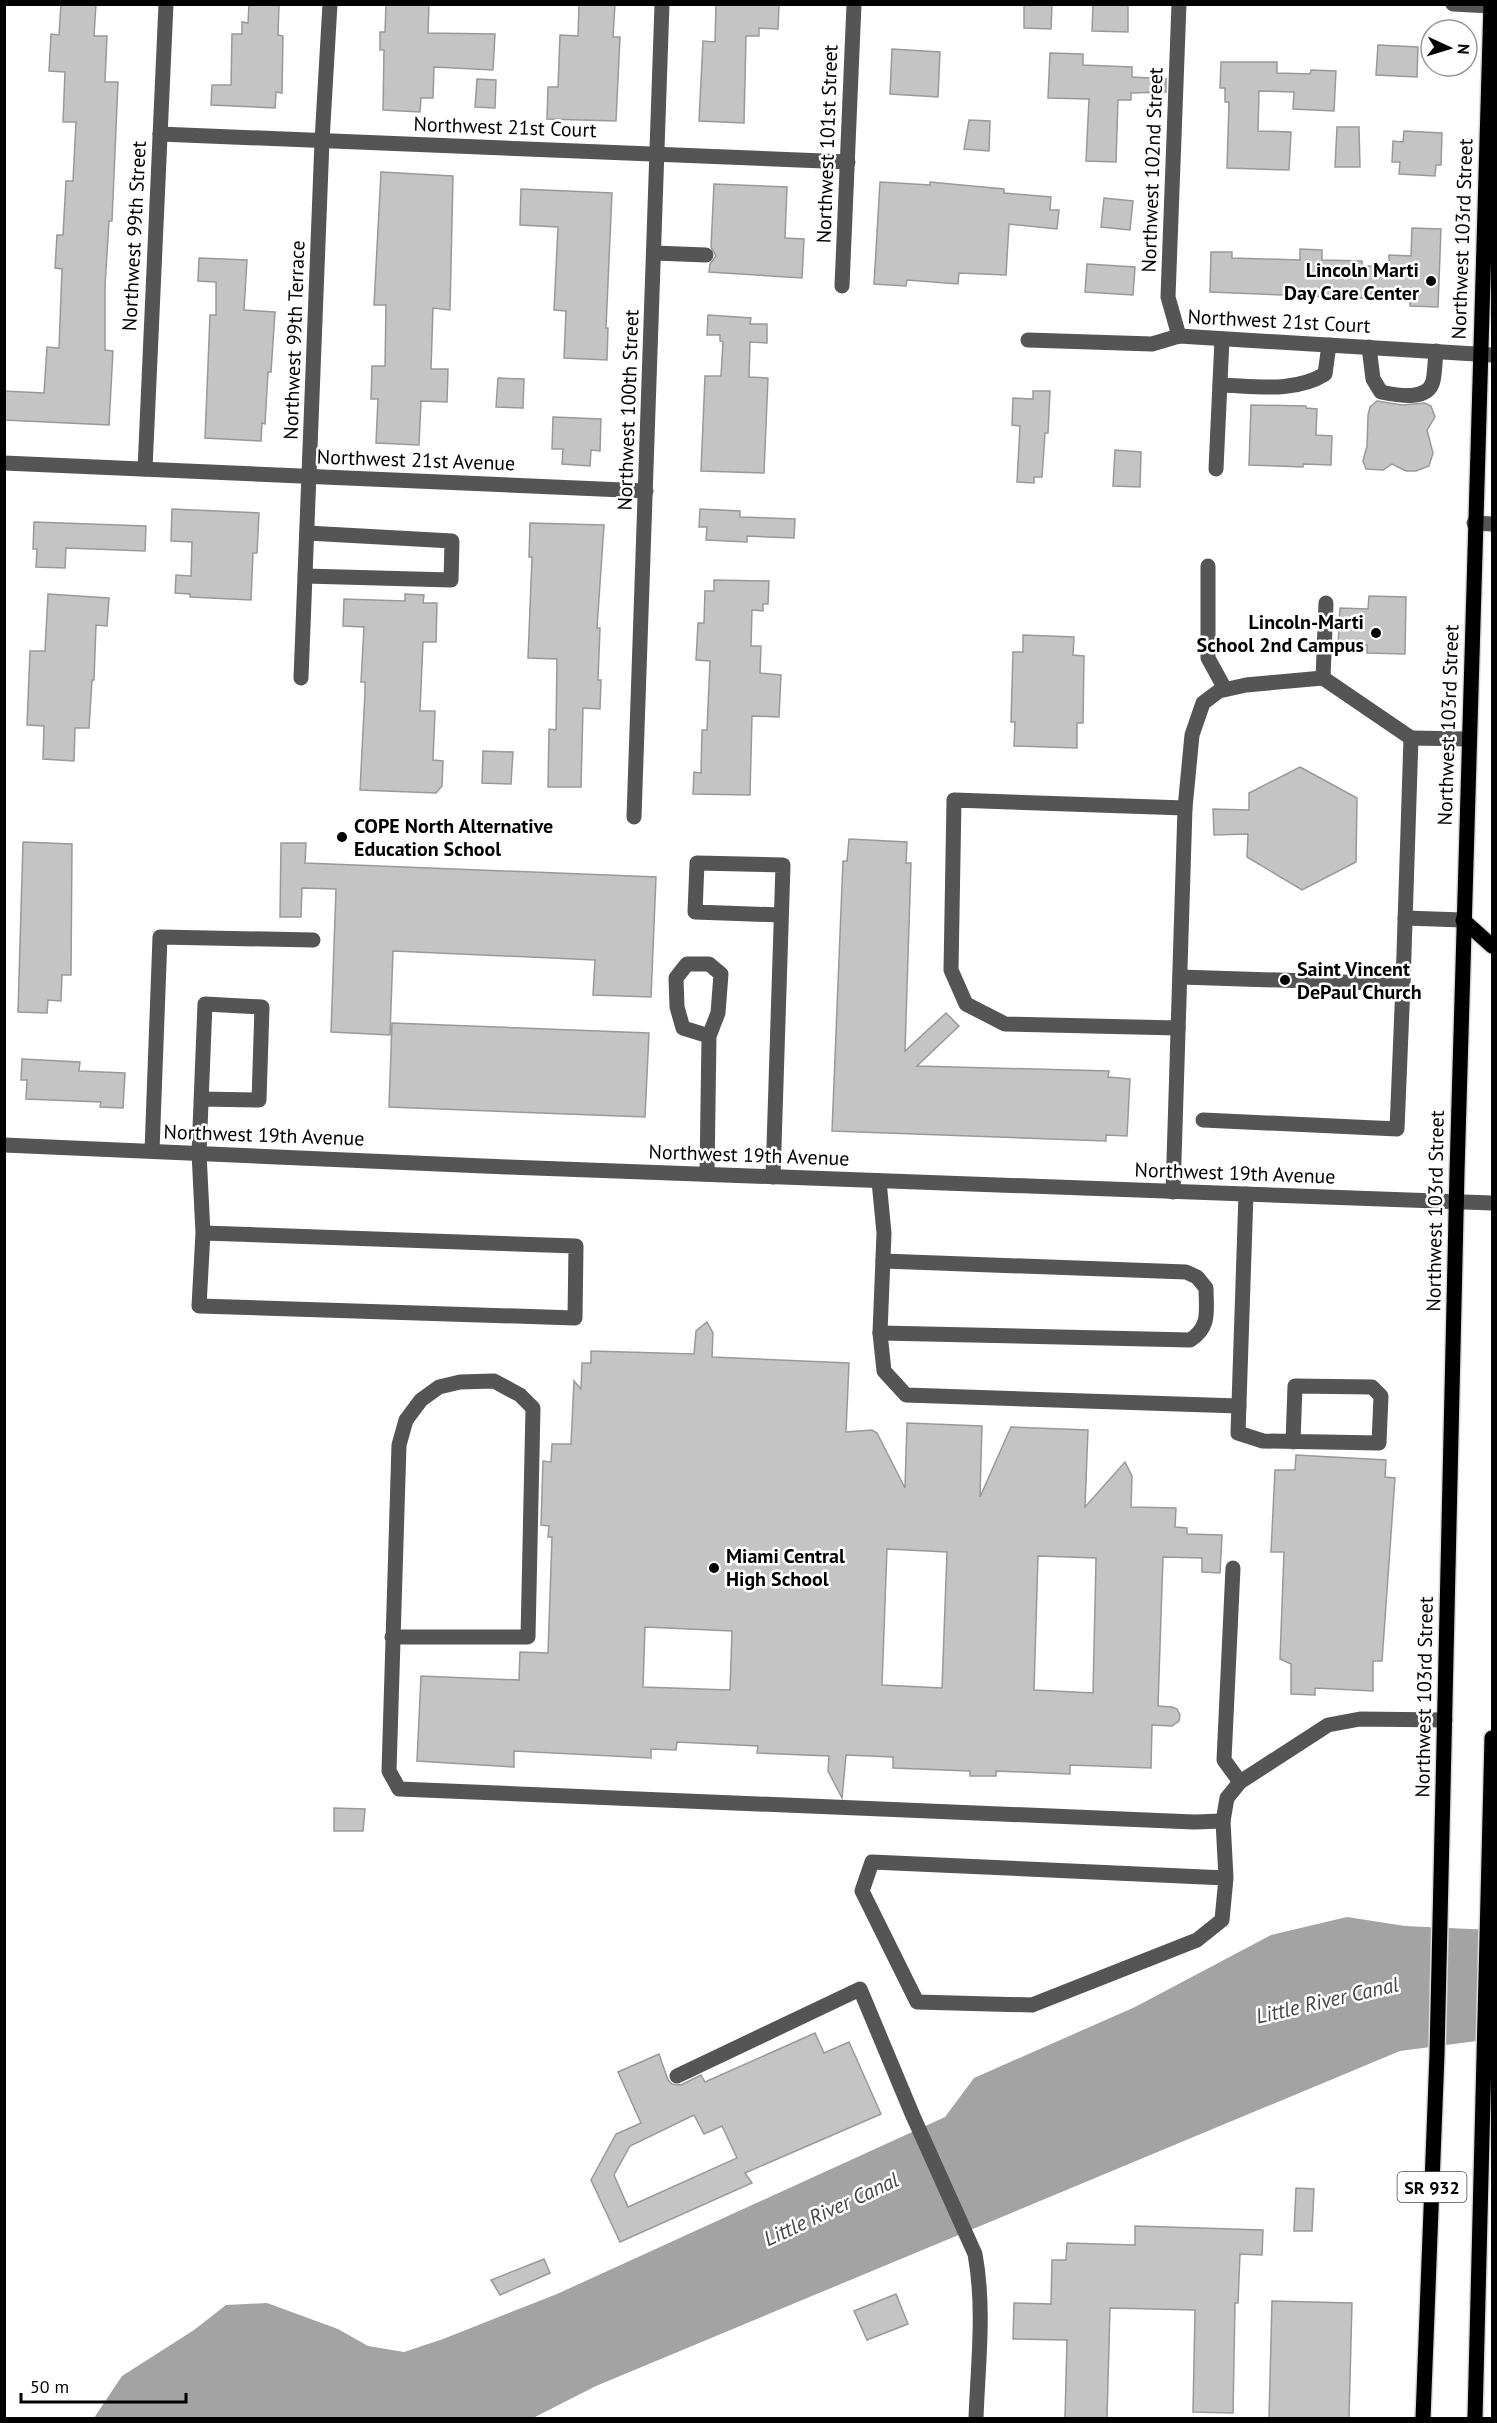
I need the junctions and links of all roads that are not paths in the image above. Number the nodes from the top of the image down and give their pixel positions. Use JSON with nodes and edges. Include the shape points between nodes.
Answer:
{"nodes":[{"id":1,"x":166,"y":4,"type":"edge"},
{"id":2,"x":330,"y":4,"type":"edge"},
{"id":3,"x":662,"y":4,"type":"edge"},
{"id":4,"x":854,"y":4,"type":"edge"},
{"id":5,"x":1179,"y":4,"type":"edge"},
{"id":6,"x":1453,"y":4,"type":"edge"},
{"id":7,"x":1491,"y":5,"type":"edge"},
{"id":8,"x":160,"y":134,"type":"junction"},
{"id":9,"x":322,"y":141,"type":"junction"},
{"id":10,"x":657,"y":154,"type":"junction"},
{"id":11,"x":848,"y":162,"type":"junction"},
{"id":12,"x":654,"y":253,"type":"junction"},
{"id":13,"x":706,"y":255,"type":"dead end"},
{"id":14,"x":842,"y":285,"type":"dead end"},
{"id":15,"x":1179,"y":336,"type":"junction"},
{"id":16,"x":1222,"y":339,"type":"junction"},
{"id":17,"x":1028,"y":340,"type":"dead end"},
{"id":18,"x":1329,"y":345,"type":"junction"},
{"id":19,"x":1370,"y":347,"type":"junction"},
{"id":20,"x":1436,"y":351,"type":"junction"},
{"id":21,"x":1486,"y":354,"type":"edge"},
{"id":22,"x":1220,"y":385,"type":"junction"},
{"id":23,"x":4,"y":463,"type":"edge"},
{"id":24,"x":145,"y":469,"type":"junction"},
{"id":25,"x":1216,"y":469,"type":"dead end"},
{"id":26,"x":310,"y":476,"type":"junction"},
{"id":27,"x":646,"y":491,"type":"junction"},
{"id":28,"x":1474,"y":523,"type":"junction"},
{"id":29,"x":1492,"y":524,"type":"edge"},
{"id":30,"x":307,"y":533,"type":"junction"},
{"id":31,"x":1208,"y":566,"type":"dead end"},
{"id":32,"x":305,"y":576,"type":"junction"},
{"id":33,"x":1326,"y":603,"type":"dead end"},
{"id":34,"x":301,"y":678,"type":"dead end"},
{"id":35,"x":1323,"y":678,"type":"junction"},
{"id":36,"x":1225,"y":689,"type":"junction"},
{"id":37,"x":1411,"y":738,"type":"junction"},
{"id":38,"x":1468,"y":739,"type":"junction"},
{"id":39,"x":1185,"y":808,"type":"junction"},
{"id":40,"x":634,"y":817,"type":"dead end"},
{"id":41,"x":781,"y":915,"type":"junction"},
{"id":42,"x":1405,"y":918,"type":"junction"},
{"id":43,"x":1463,"y":920,"type":"junction"},
{"id":44,"x":313,"y":940,"type":"dead end"},
{"id":45,"x":1492,"y":946,"type":"edge"},
{"id":46,"x":1180,"y":977,"type":"junction"},
{"id":47,"x":1403,"y":984,"type":"junction"},
{"id":48,"x":1178,"y":1028,"type":"junction"},
{"id":49,"x":709,"y":1036,"type":"junction"},
{"id":50,"x":201,"y":1099,"type":"junction"},
{"id":51,"x":1203,"y":1120,"type":"dead end"},
{"id":52,"x":4,"y":1145,"type":"edge"},
{"id":53,"x":152,"y":1151,"type":"junction"},
{"id":54,"x":199,"y":1153,"type":"junction"},
{"id":55,"x":707,"y":1174,"type":"junction"},
{"id":56,"x":773,"y":1177,"type":"junction"},
{"id":57,"x":879,"y":1181,"type":"junction"},
{"id":58,"x":1173,"y":1192,"type":"junction"},
{"id":59,"x":1246,"y":1194,"type":"junction"},
{"id":60,"x":1456,"y":1201,"type":"junction"},
{"id":61,"x":1492,"y":1203,"type":"edge"},
{"id":62,"x":203,"y":1233,"type":"junction"},
{"id":63,"x":883,"y":1261,"type":"junction"},
{"id":64,"x":880,"y":1333,"type":"junction"},
{"id":65,"x":1239,"y":1406,"type":"junction"},
{"id":66,"x":1293,"y":1442,"type":"junction"},
{"id":67,"x":1233,"y":1568,"type":"dead end"},
{"id":68,"x":392,"y":1637,"type":"junction"},
{"id":69,"x":1445,"y":1719,"type":"junction"},
{"id":70,"x":1492,"y":1738,"type":"edge"},
{"id":71,"x":1240,"y":1782,"type":"junction"},
{"id":72,"x":1223,"y":1821,"type":"junction"},
{"id":73,"x":1226,"y":1878,"type":"junction"},
{"id":74,"x":677,"y":2076,"type":"dead end"},
{"id":75,"x":976,"y":2418,"type":"edge"},
{"id":76,"x":1423,"y":2418,"type":"edge"},
{"id":77,"x":1476,"y":2418,"type":"edge"}],
"edges":[{"from":1,"to":8,"type":"street","name":"Northwest 99th Street"},
{"from":2,"to":9,"type":"street","name":"Northwest 99th Terrace"},
{"from":3,"to":10,"type":"street","name":"Northwest 100th Street"},
{"from":4,"to":11,"type":"street","name":"Northwest 101st Street"},
{"from":5,"to":15,"type":"street","name":"Northwest 102nd Street","via":[[1168,297]]},
{"from":6,"to":7,"type":"street"},
{"from":7,"to":21,"type":"main road","name":"Northwest 103rd Street","number":"SR 932"},
{"from":8,"to":9,"type":"street","name":"Northwest 21st Court"},
{"from":8,"to":24,"type":"street","name":"Northwest 99th Street"},
{"from":9,"to":10,"type":"street","name":"Northwest 21st Court"},
{"from":9,"to":26,"type":"street","name":"Northwest 99th Terrace"},
{"from":10,"to":11,"type":"street","name":"Northwest 21st Court"},
{"from":10,"to":12,"type":"street","name":"Northwest 100th Street"},
{"from":11,"to":14,"type":"street","name":"Northwest 101st Street"},
{"from":12,"to":13,"type":"street"},
{"from":12,"to":27,"type":"street","name":"Northwest 100th Street"},
{"from":15,"to":16,"type":"street","name":"Northwest 21st Court"},
{"from":15,"to":17,"type":"street","name":"Northwest 21st Court","via":[[1152,344]]},
{"from":16,"to":18,"type":"street","name":"Northwest 21st Court"},
{"from":16,"to":22,"type":"street"},
{"from":18,"to":19,"type":"street","name":"Northwest 21st Court"},
{"from":18,"to":22,"type":"street","via":[[1325,374],[1314,381],[1298,386]]},
{"from":19,"to":20,"type":"street","name":"Northwest 21st Court"},
{"from":19,"to":20,"type":"street","via":[[1373,379],[1381,392],[1395,395],[1426,391],[1433,383]]},
{"from":20,"to":21,"type":"street","name":"Northwest 21st Court"},
{"from":21,"to":28,"type":"main road","name":"Northwest 103rd Street","number":"SR 932"},
{"from":22,"to":25,"type":"street"},
{"from":23,"to":24,"type":"street","name":"Northwest 21st Avenue"},
{"from":24,"to":26,"type":"street","name":"Northwest 21st Avenue"},
{"from":26,"to":27,"type":"street","name":"Northwest 21st Avenue"},
{"from":26,"to":30,"type":"street","name":"Northwest 99th Terrace"},
{"from":27,"to":40,"type":"street","name":"Northwest 100th Street"},
{"from":28,"to":29,"type":"street"},
{"from":28,"to":38,"type":"main road","name":"Northwest 103rd Street","number":"SR 932"},
{"from":30,"to":32,"type":"street","name":"Northwest 99th Terrace"},
{"from":30,"to":32,"type":"street","via":[[452,541],[451,580]]},
{"from":31,"to":36,"type":"street","via":[[1208,658]]},
{"from":32,"to":34,"type":"street","name":"Northwest 99th Terrace"},
{"from":33,"to":35,"type":"street"},
{"from":35,"to":36,"type":"street"},
{"from":35,"to":37,"type":"street"},
{"from":36,"to":39,"type":"street","via":[[1203,703],[1195,724]]},
{"from":37,"to":38,"type":"street"},
{"from":37,"to":42,"type":"street"},
{"from":38,"to":43,"type":"main road","name":"Northwest 103rd Street","number":"SR 932"},
{"from":39,"to":46,"type":"street"},
{"from":39,"to":48,"type":"street","via":[[954,800],[951,970],[966,1004],[1005,1024]]},
{"from":41,"to":41,"type":"street","via":[[783,865],[697,863],[695,912]]},
{"from":41,"to":56,"type":"street"},
{"from":42,"to":43,"type":"street"},
{"from":42,"to":47,"type":"street"},
{"from":43,"to":45,"type":"main road"},
{"from":43,"to":60,"type":"main road","name":"Northwest 103rd Street","number":"SR 932"},
{"from":44,"to":53,"type":"street","via":[[160,937]]},
{"from":46,"to":47,"type":"street"},
{"from":46,"to":48,"type":"street"},
{"from":47,"to":51,"type":"street","via":[[1397,1129]]},
{"from":48,"to":58,"type":"street"},
{"from":49,"to":49,"type":"street","via":[[718,1013],[721,974],[709,964],[687,964],[676,978],[677,1007],[683,1028]]},
{"from":49,"to":55,"type":"street"},
{"from":50,"to":50,"type":"street","via":[[205,1004],[262,1007],[259,1100]]},
{"from":50,"to":54,"type":"street"},
{"from":52,"to":53,"type":"street","name":"Northwest 19th Avenue"},
{"from":53,"to":54,"type":"street","name":"Northwest 19th Avenue"},
{"from":54,"to":55,"type":"street","name":"Northwest 19th Avenue"},
{"from":54,"to":62,"type":"street"},
{"from":55,"to":56,"type":"street","name":"Northwest 19th Avenue"},
{"from":56,"to":57,"type":"street","name":"Northwest 19th Avenue"},
{"from":57,"to":58,"type":"street","name":"Northwest 19th Avenue"},
{"from":57,"to":63,"type":"street"},
{"from":58,"to":59,"type":"street","name":"Northwest 19th Avenue"},
{"from":59,"to":60,"type":"street","name":"Northwest 19th Avenue"},
{"from":59,"to":65,"type":"street"},
{"from":60,"to":61,"type":"street","name":"Northwest 19th Avenue"},
{"from":60,"to":69,"type":"main road","name":"Northwest 103rd Street","number":"SR 932"},
{"from":62,"to":62,"type":"street","via":[[199,1306],[575,1318],[576,1246]]},
{"from":63,"to":64,"type":"street"},
{"from":63,"to":64,"type":"street","via":[[1186,1272],[1206,1288],[1206,1320],[1201,1333],[1190,1340]]},
{"from":64,"to":65,"type":"street","via":[[884,1371],[906,1395]]},
{"from":65,"to":66,"type":"street","via":[[1238,1433],[1263,1441]]},
{"from":66,"to":66,"type":"street","via":[[1379,1443],[1381,1396],[1372,1387],[1295,1386]]},
{"from":67,"to":71,"type":"street","via":[[1224,1760]]},
{"from":68,"to":68,"type":"street","via":[[399,1445],[406,1420],[421,1400],[439,1387],[494,1381],[520,1395],[533,1408],[528,1638]]},
{"from":68,"to":72,"type":"street","via":[[389,1771],[399,1789]]},
{"from":69,"to":71,"type":"street","via":[[1360,1719],[1328,1725]]},
{"from":69,"to":76,"type":"main road","name":"Northwest 103rd Street","number":"SR 932"},
{"from":70,"to":77,"type":"main road","number":"SR 932"},
{"from":71,"to":72,"type":"street","via":[[1227,1798]]},
{"from":72,"to":73,"type":"street"},
{"from":73,"to":73,"type":"street","via":[[1222,1920],[1197,1940],[1032,2005],[917,2002],[862,1891],[872,1862]]},
{"from":74,"to":75,"type":"street","via":[[860,1989],[975,2254],[980,2279]]}]}
